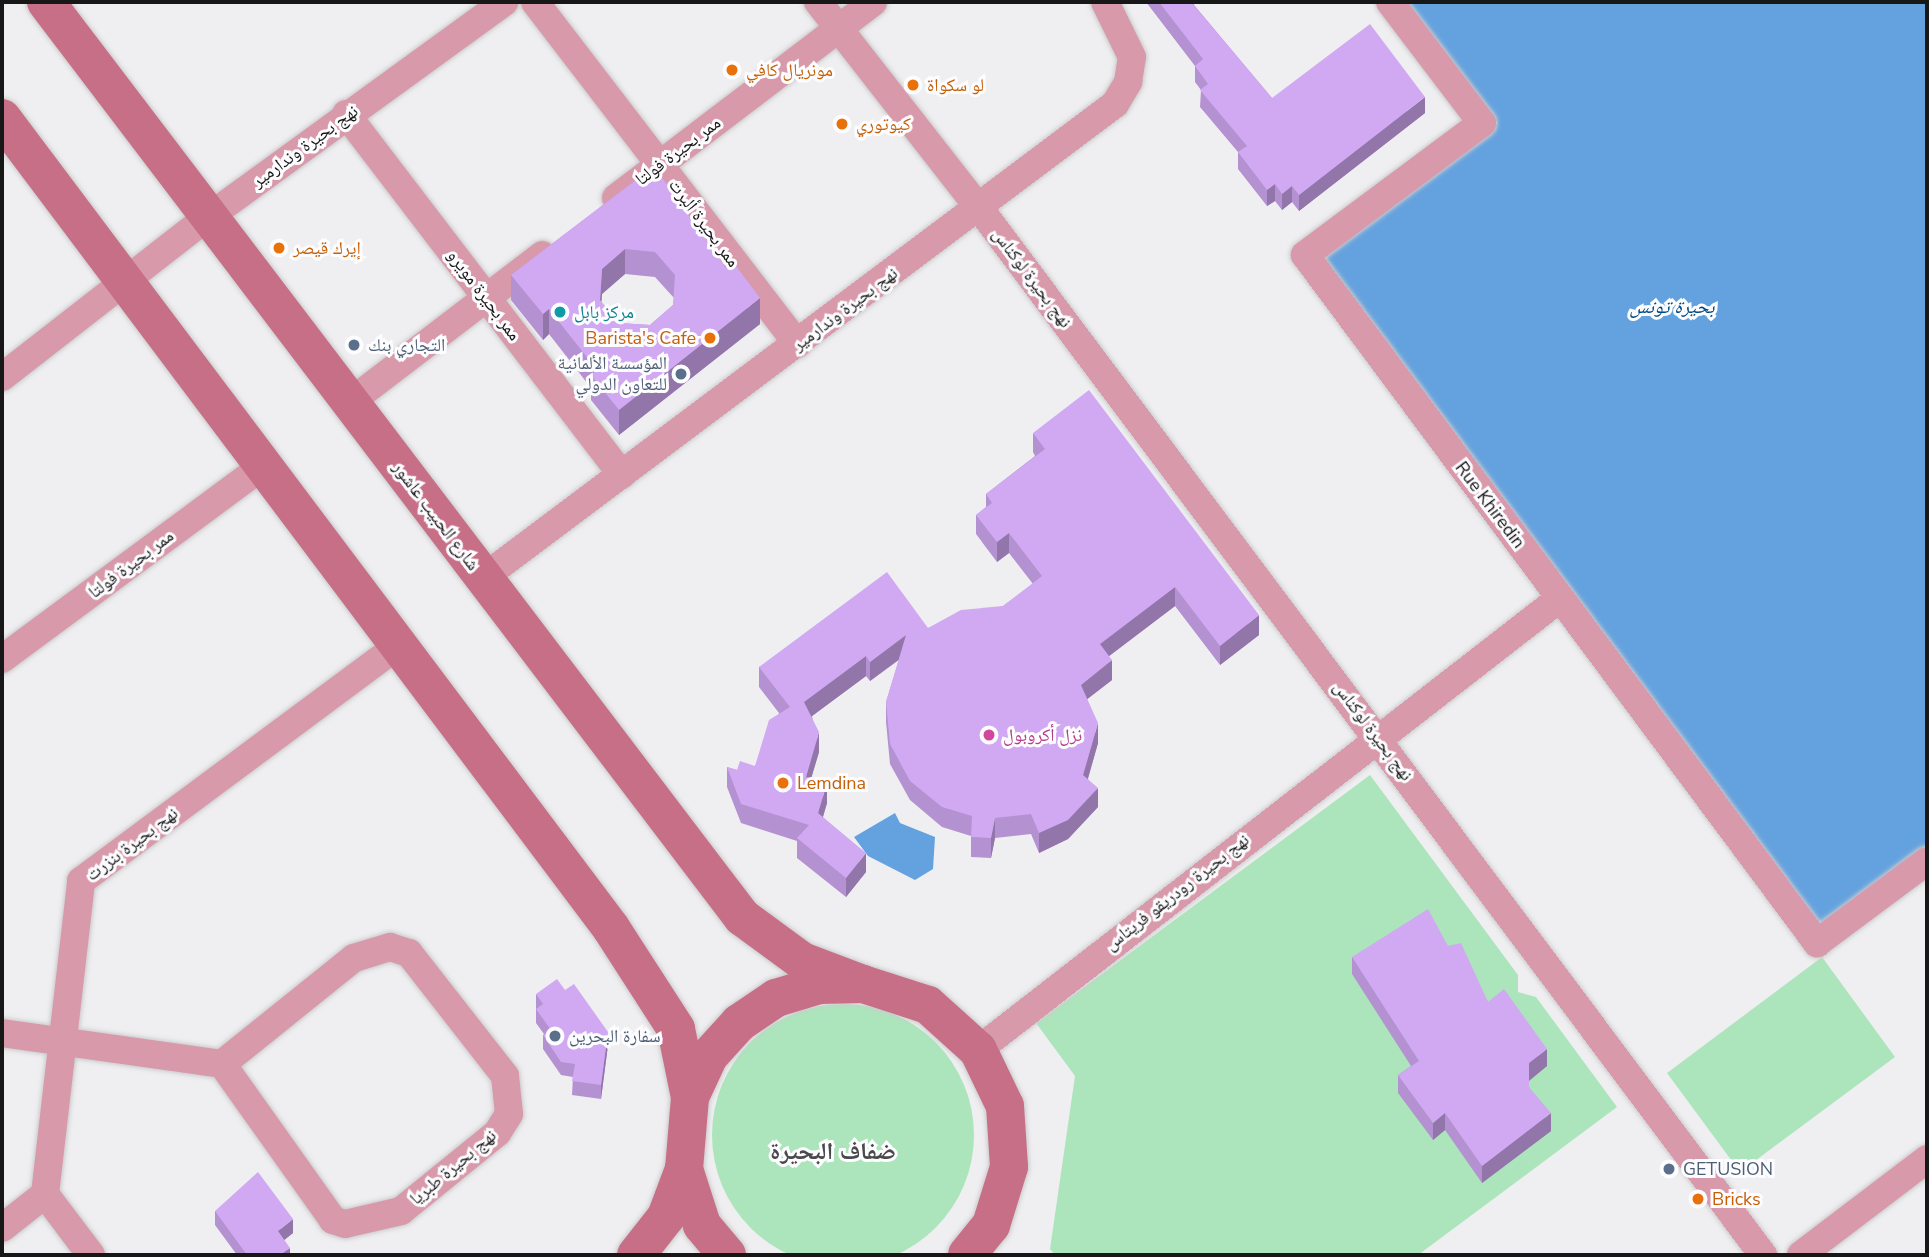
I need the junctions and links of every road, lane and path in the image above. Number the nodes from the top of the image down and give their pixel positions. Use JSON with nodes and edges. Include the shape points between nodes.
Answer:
{"nodes":[{"id":1,"x":47,"y":2,"type":"edge"},
{"id":2,"x":504,"y":2,"type":"edge"},
{"id":3,"x":535,"y":2,"type":"edge"},
{"id":4,"x":818,"y":2,"type":"edge"},
{"id":5,"x":873,"y":2,"type":"edge"},
{"id":6,"x":1105,"y":2,"type":"edge"},
{"id":7,"x":1390,"y":2,"type":"edge"},
{"id":8,"x":839,"y":28,"type":"junction"},
{"id":9,"x":346,"y":114,"type":"junction"},
{"id":10,"x":2,"y":118,"type":"edge"},
{"id":11,"x":660,"y":164,"type":"junction"},
{"id":12,"x":980,"y":209,"type":"junction"},
{"id":13,"x":595,"y":214,"type":"edge"},
{"id":14,"x":208,"y":217,"type":"junction"},
{"id":15,"x":562,"y":239,"type":"edge"},
{"id":16,"x":124,"y":281,"type":"junction"},
{"id":17,"x":486,"y":298,"type":"junction"},
{"id":18,"x":797,"y":344,"type":"junction"},
{"id":19,"x":2,"y":377,"type":"edge"},
{"id":20,"x":350,"y":402,"type":"junction"},
{"id":21,"x":260,"y":468,"type":"junction"},
{"id":22,"x":622,"y":475,"type":"junction"},
{"id":23,"x":483,"y":578,"type":"junction"},
{"id":24,"x":1559,"y":599,"type":"junction"},
{"id":25,"x":395,"y":648,"type":"junction"},
{"id":26,"x":2,"y":659,"type":"edge"},
{"id":27,"x":1379,"y":737,"type":"junction"},
{"id":28,"x":1927,"y":860,"type":"edge"},
{"id":29,"x":863,"y":984,"type":"junction"},
{"id":30,"x":2,"y":1033,"type":"edge"},
{"id":31,"x":61,"y":1044,"type":"junction"},
{"id":32,"x":978,"y":1050,"type":"junction"},
{"id":33,"x":222,"y":1064,"type":"junction"},
{"id":34,"x":690,"y":1097,"type":"junction"},
{"id":35,"x":1927,"y":1159,"type":"edge"},
{"id":36,"x":684,"y":1169,"type":"junction"},
{"id":37,"x":45,"y":1194,"type":"junction"},
{"id":38,"x":2,"y":1228,"type":"edge"},
{"id":39,"x":993,"y":1240,"type":"edge"},
{"id":40,"x":92,"y":1255,"type":"edge"},
{"id":41,"x":636,"y":1255,"type":"edge"},
{"id":42,"x":727,"y":1255,"type":"edge"},
{"id":43,"x":967,"y":1255,"type":"edge"},
{"id":44,"x":1763,"y":1255,"type":"edge"},
{"id":45,"x":1801,"y":1255,"type":"edge"}],
"edges":[{"from":1,"to":14,"type":"main road","name":"شارع الحبيب عاشور"},
{"from":2,"to":9,"type":"street","name":"نهج بحيرة وندارمير"},
{"from":3,"to":11,"type":"street","name":"ممر بحيرة ألبرت"},
{"from":4,"to":8,"type":"street","name":"نهج بحيرة لوكناس"},
{"from":5,"to":8,"type":"street","name":"ممر بحيرة فولتا"},
{"from":6,"to":12,"type":"street","name":"نهج بحيرة وندارمير","via":[[1132,57],[1128,82],[1115,104]]},
{"from":7,"to":24,"type":"street","name":"Rue Khiredin","via":[[1482,122],[1305,255]]},
{"from":8,"to":11,"type":"street","name":"ممر بحيرة فولتا"},
{"from":8,"to":12,"type":"street","name":"نهج بحيرة لوكناس"},
{"from":9,"to":14,"type":"street","name":"نهج بحيرة وندارمير"},
{"from":9,"to":17,"type":"street","name":"ممر بحيرة مويرو"},
{"from":10,"to":16,"type":"main road"},
{"from":11,"to":13,"type":"street","name":"ممر بحيرة فولتا"},
{"from":11,"to":18,"type":"street","name":"ممر بحيرة ألبرت"},
{"from":12,"to":18,"type":"street","name":"نهج بحيرة وندارمير"},
{"from":12,"to":27,"type":"street","name":"نهج بحيرة لوكناس"},
{"from":14,"to":16,"type":"street","name":"نهج بحيرة وندارمير"},
{"from":14,"to":20,"type":"main road","name":"شارع الحبيب عاشور"},
{"from":15,"to":17,"type":"street"},
{"from":16,"to":19,"type":"street","name":"نهج بحيرة وندارمير"},
{"from":16,"to":21,"type":"main road"},
{"from":17,"to":20,"type":"street"},
{"from":17,"to":22,"type":"street","name":"ممر بحيرة مويرو"},
{"from":18,"to":22,"type":"street","name":"نهج بحيرة وندارمير"},
{"from":20,"to":23,"type":"main road","name":"شارع الحبيب عاشور"},
{"from":21,"to":25,"type":"main road"},
{"from":21,"to":26,"type":"street","name":"ممر بحيرة فولتا"},
{"from":22,"to":23,"type":"street","name":"نهج بحيرة وندارمير"},
{"from":23,"to":29,"type":"main road","name":"شارع الحبيب عاشور","via":[[742,917],[802,961]]},
{"from":24,"to":27,"type":"street","name":"نهج بحيرة رودريقو فريتاس"},
{"from":24,"to":28,"type":"street","name":"Rue Khiredin","via":[[1817,943]]},
{"from":25,"to":31,"type":"street","name":"نهج بحيرة بنزرت","via":[[81,881]]},
{"from":25,"to":34,"type":"main road","via":[[649,982],[676,1029]]},
{"from":27,"to":32,"type":"street","name":"نهج بحيرة رودريقو فريتاس"},
{"from":27,"to":44,"type":"street","name":"نهج بحيرة لوكناس"},
{"from":29,"to":32,"type":"main road","name":"شارع الحبيب عاشور","via":[[928,1005]]},
{"from":29,"to":34,"type":"main road","via":[[819,985],[757,1010],[709,1056]]},
{"from":30,"to":31,"type":"street"},
{"from":31,"to":33,"type":"street"},
{"from":31,"to":37,"type":"street","name":"نهج بحيرة بنزرت"},
{"from":32,"to":39,"type":"main road","via":[[1005,1105],[1009,1167]]},
{"from":33,"to":33,"type":"street","name":"نهج بحيرة طبريا","via":[[354,958],[390,947],[409,953],[505,1076],[509,1114],[497,1133],[401,1211],[345,1224],[333,1220]]},
{"from":34,"to":36,"type":"main road"},
{"from":35,"to":45,"type":"street"},
{"from":36,"to":41,"type":"main road","via":[[666,1217]]},
{"from":36,"to":42,"type":"main road","via":[[702,1225]]},
{"from":37,"to":38,"type":"street"},
{"from":37,"to":40,"type":"street"},
{"from":39,"to":43,"type":"main road"}]}
